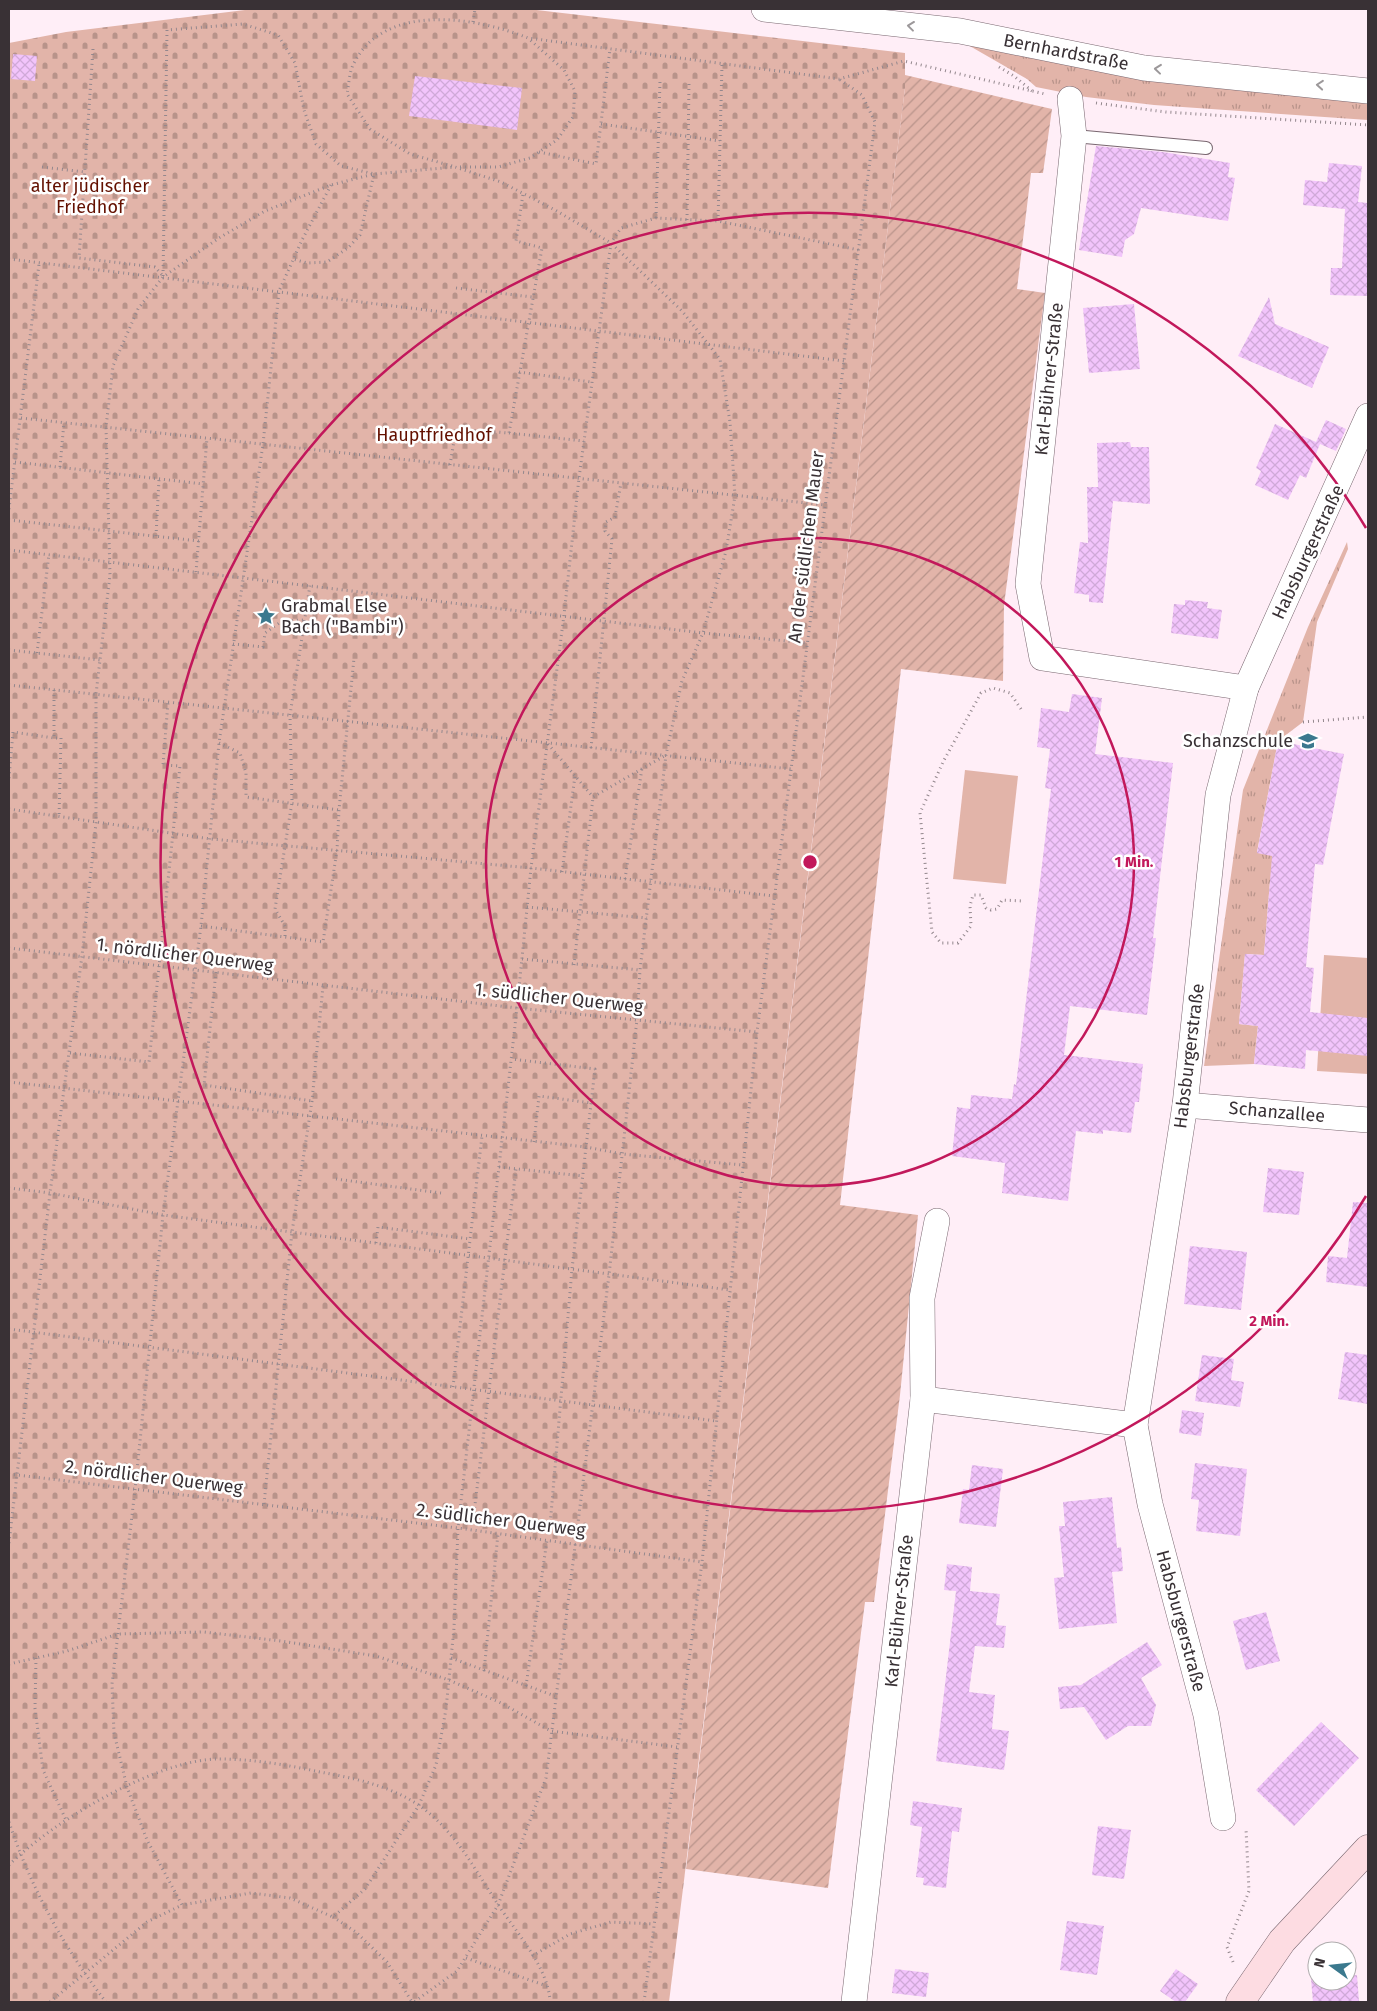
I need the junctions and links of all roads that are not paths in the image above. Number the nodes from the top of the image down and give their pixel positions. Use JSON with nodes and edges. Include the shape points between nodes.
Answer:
{"nodes":[{"id":1,"x":764,"y":9,"type":"edge"},
{"id":2,"x":1368,"y":91,"type":"edge"},
{"id":3,"x":1070,"y":99,"type":"road end"},
{"id":4,"x":1074,"y":136,"type":"junction"},
{"id":5,"x":1206,"y":148,"type":"dead end"},
{"id":6,"x":1368,"y":416,"type":"edge"},
{"id":7,"x":1246,"y":688,"type":"junction"},
{"id":8,"x":1185,"y":1105,"type":"junction"},
{"id":9,"x":1368,"y":1120,"type":"edge"},
{"id":10,"x":937,"y":1220,"type":"dead end"},
{"id":11,"x":923,"y":1399,"type":"junction"},
{"id":12,"x":1135,"y":1425,"type":"junction"},
{"id":13,"x":1223,"y":1818,"type":"dead end"},
{"id":14,"x":1368,"y":1849,"type":"edge"},
{"id":15,"x":1246,"y":1999,"type":"edge"},
{"id":16,"x":854,"y":2002,"type":"edge"}],
"edges":[{"from":2,"to":1,"type":"street","name":"Bernhardstraße","one_way":true,"via":[[1144,68],[960,31]]},
{"from":3,"to":4,"type":"street","name":"Karl-Bührer-Straße"},
{"from":4,"to":5,"type":"lane"},
{"from":4,"to":7,"type":"street","name":"Karl-Bührer-Straße","via":[[1028,584],[1042,658]]},
{"from":6,"to":7,"type":"street","name":"Habsburgerstraße"},
{"from":7,"to":8,"type":"street","name":"Habsburgerstraße","via":[[1218,795]]},
{"from":8,"to":9,"type":"street","name":"Schanzallee"},
{"from":8,"to":12,"type":"street","name":"Habsburgerstraße"},
{"from":10,"to":11,"type":"street","name":"Karl-Bührer-Straße","via":[[922,1298]]},
{"from":11,"to":12,"type":"street"},
{"from":11,"to":16,"type":"street","name":"Karl-Bührer-Straße"},
{"from":12,"to":13,"type":"street","name":"Habsburgerstraße","via":[[1150,1504],[1206,1715]]},
{"from":14,"to":15,"type":"main road","via":[[1282,1941]]}]}
